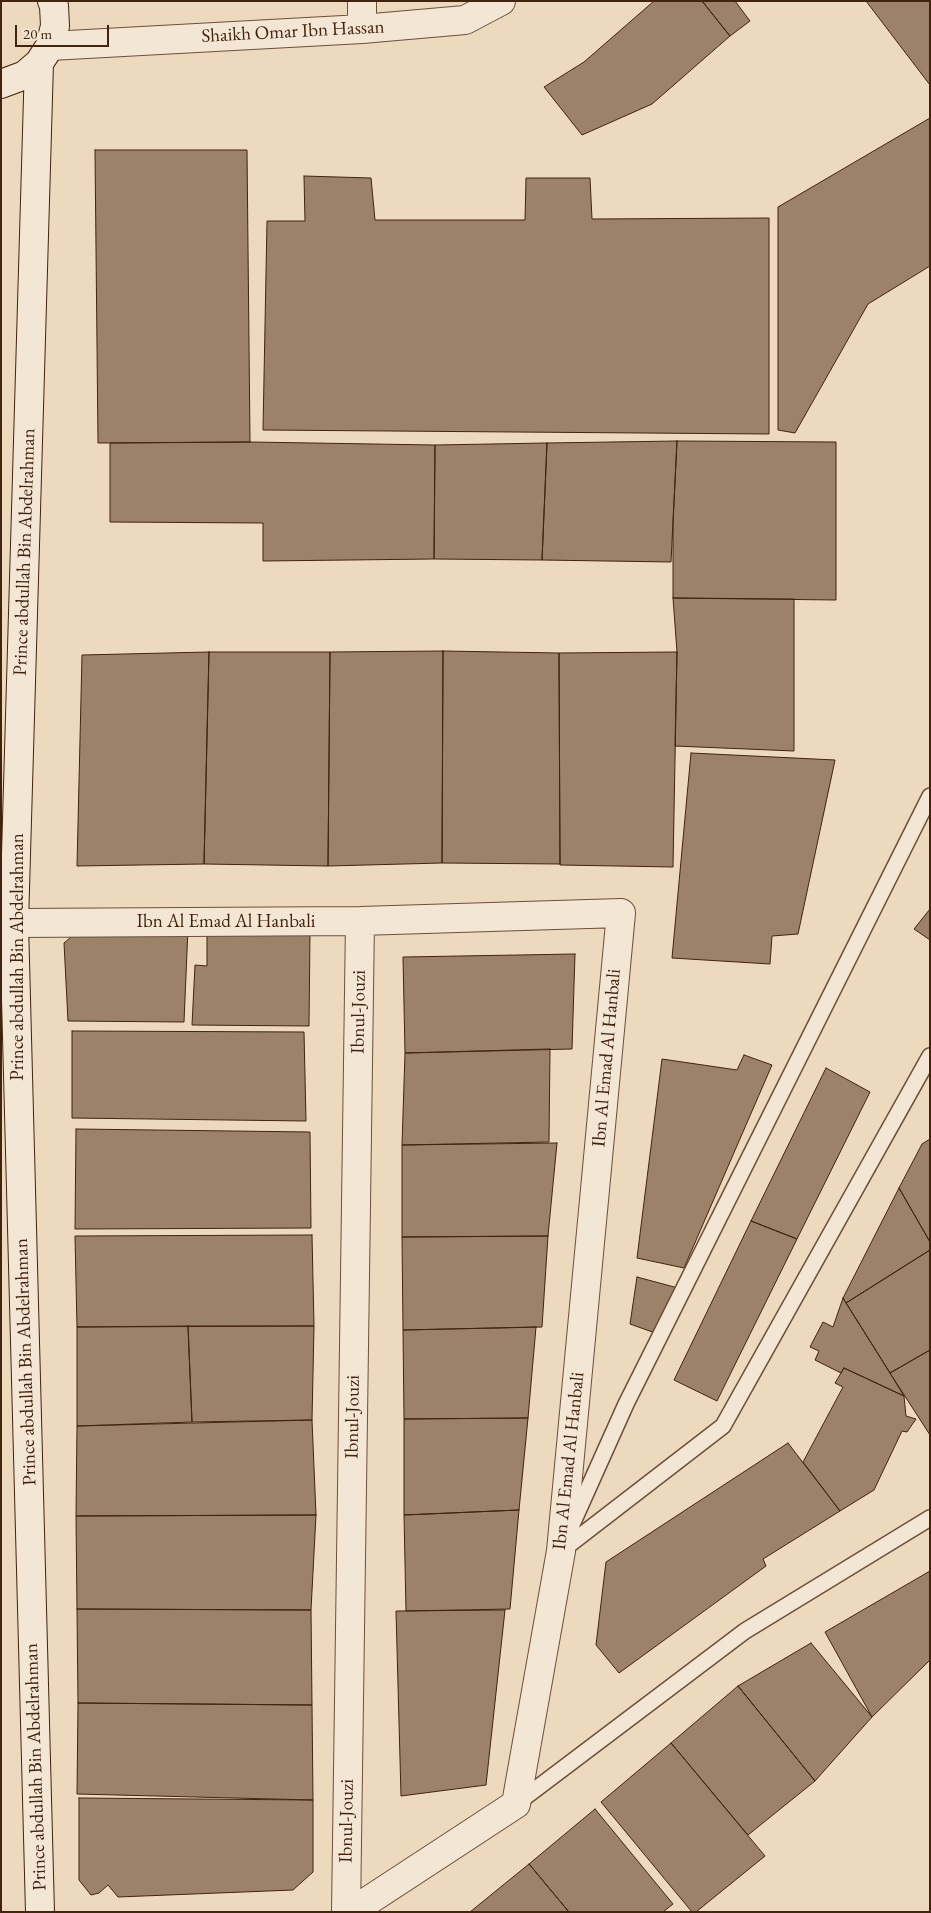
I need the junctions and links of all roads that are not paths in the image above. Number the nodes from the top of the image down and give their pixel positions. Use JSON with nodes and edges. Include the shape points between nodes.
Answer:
{"nodes":[{"id":1,"x":52,"y":1,"type":"edge"},
{"id":2,"x":362,"y":1,"type":"edge"},
{"id":3,"x":501,"y":1,"type":"edge"},
{"id":4,"x":362,"y":28,"type":"junction"},
{"id":5,"x":45,"y":54,"type":"junction"},
{"id":6,"x":1,"y":84,"type":"edge"},
{"id":7,"x":930,"y":796,"type":"edge"},
{"id":8,"x":360,"y":921,"type":"junction"},
{"id":9,"x":14,"y":923,"type":"junction"},
{"id":10,"x":930,"y":1056,"type":"edge"},
{"id":11,"x":930,"y":1518,"type":"edge"},
{"id":12,"x":561,"y":1551,"type":"junction"},
{"id":13,"x":516,"y":1804,"type":"junction"},
{"id":14,"x":40,"y":1912,"type":"edge"},
{"id":15,"x":346,"y":1912,"type":"edge"},
{"id":16,"x":351,"y":1912,"type":"edge"}],
"edges":[{"from":1,"to":5,"type":"street","name":"Prince abdullah Bin Abdelrahman","via":[[55,26]]},
{"from":2,"to":4,"type":"street"},
{"from":3,"to":4,"type":"street","name":"Shaikh Omar Ibn Hassan","via":[[465,20]]},
{"from":4,"to":5,"type":"street","name":"Shaikh Omar Ibn Hassan"},
{"from":5,"to":6,"type":"street","via":[[25,76]]},
{"from":5,"to":9,"type":"street","name":"Prince abdullah Bin Abdelrahman"},
{"from":7,"to":12,"type":"lane","via":[[626,1404]]},
{"from":8,"to":9,"type":"street","name":"Ibn Al Emad Al Hanbali"},
{"from":8,"to":12,"type":"street","name":"Ibn Al Emad Al Hanbali","via":[[621,913]]},
{"from":8,"to":15,"type":"street","name":"Ibnul-Jouzi"},
{"from":9,"to":14,"type":"street","name":"Prince abdullah Bin Abdelrahman"},
{"from":10,"to":12,"type":"lane","via":[[724,1426]]},
{"from":11,"to":13,"type":"lane","via":[[745,1631]]},
{"from":12,"to":13,"type":"street","name":"Ibn Al Emad Al Hanbali"},
{"from":13,"to":16,"type":"street"}]}
